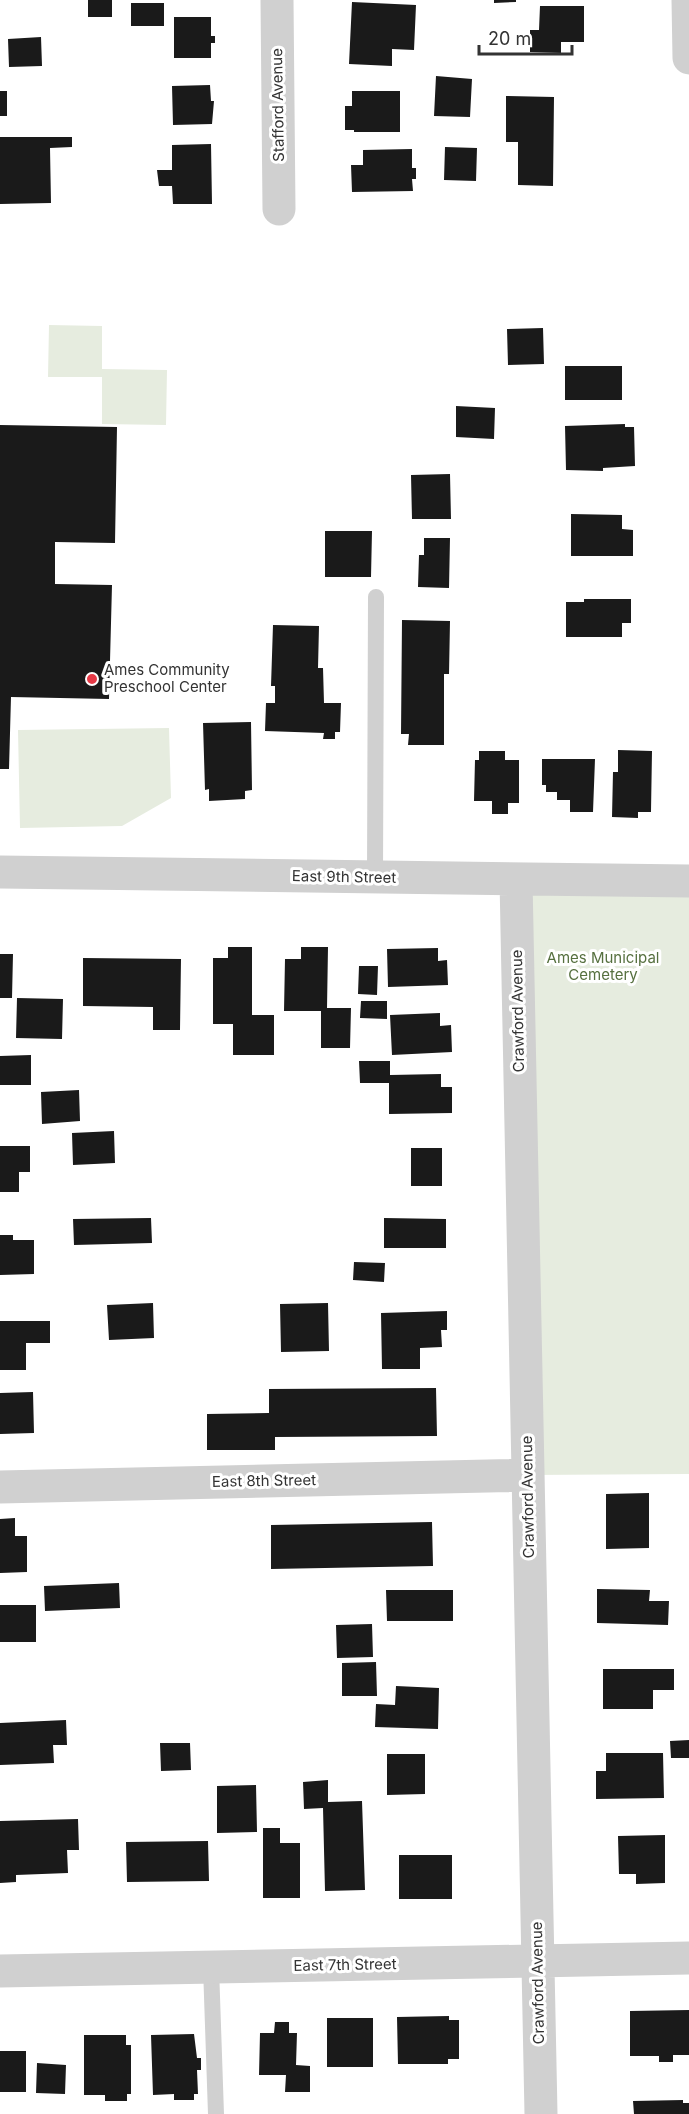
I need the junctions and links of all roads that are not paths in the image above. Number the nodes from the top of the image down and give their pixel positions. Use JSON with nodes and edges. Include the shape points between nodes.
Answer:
{"nodes":[{"id":1,"x":277,"y":0,"type":"edge"},
{"id":2,"x":688,"y":0,"type":"edge"},
{"id":3,"x":689,"y":58,"type":"edge"},
{"id":4,"x":279,"y":209,"type":"dead end"},
{"id":5,"x":376,"y":597,"type":"dead end"},
{"id":6,"x":0,"y":872,"type":"edge"},
{"id":7,"x":375,"y":878,"type":"junction"},
{"id":8,"x":516,"y":880,"type":"junction"},
{"id":9,"x":689,"y":881,"type":"edge"},
{"id":10,"x":528,"y":1475,"type":"junction"},
{"id":11,"x":0,"y":1487,"type":"edge"},
{"id":12,"x":689,"y":1958,"type":"edge"},
{"id":13,"x":538,"y":1960,"type":"junction"},
{"id":14,"x":211,"y":1967,"type":"junction"},
{"id":15,"x":0,"y":1971,"type":"edge"},
{"id":16,"x":216,"y":2114,"type":"edge"},
{"id":17,"x":541,"y":2114,"type":"edge"}],
"edges":[{"from":1,"to":4,"type":"street","name":"Stafford Avenue"},
{"from":2,"to":3,"type":"street"},
{"from":5,"to":7,"type":"lane"},
{"from":6,"to":7,"type":"street","name":"East 9th Street"},
{"from":7,"to":8,"type":"street","name":"East 9th Street"},
{"from":8,"to":9,"type":"street","name":"East 9th Street"},
{"from":8,"to":10,"type":"street","name":"Crawford Avenue"},
{"from":10,"to":11,"type":"street","name":"East 8th Street"},
{"from":10,"to":13,"type":"street","name":"Crawford Avenue"},
{"from":12,"to":13,"type":"street","name":"East 7th Street"},
{"from":13,"to":14,"type":"street","name":"East 7th Street"},
{"from":13,"to":17,"type":"street","name":"Crawford Avenue"},
{"from":14,"to":15,"type":"street","name":"East 7th Street"},
{"from":14,"to":16,"type":"lane"}]}
